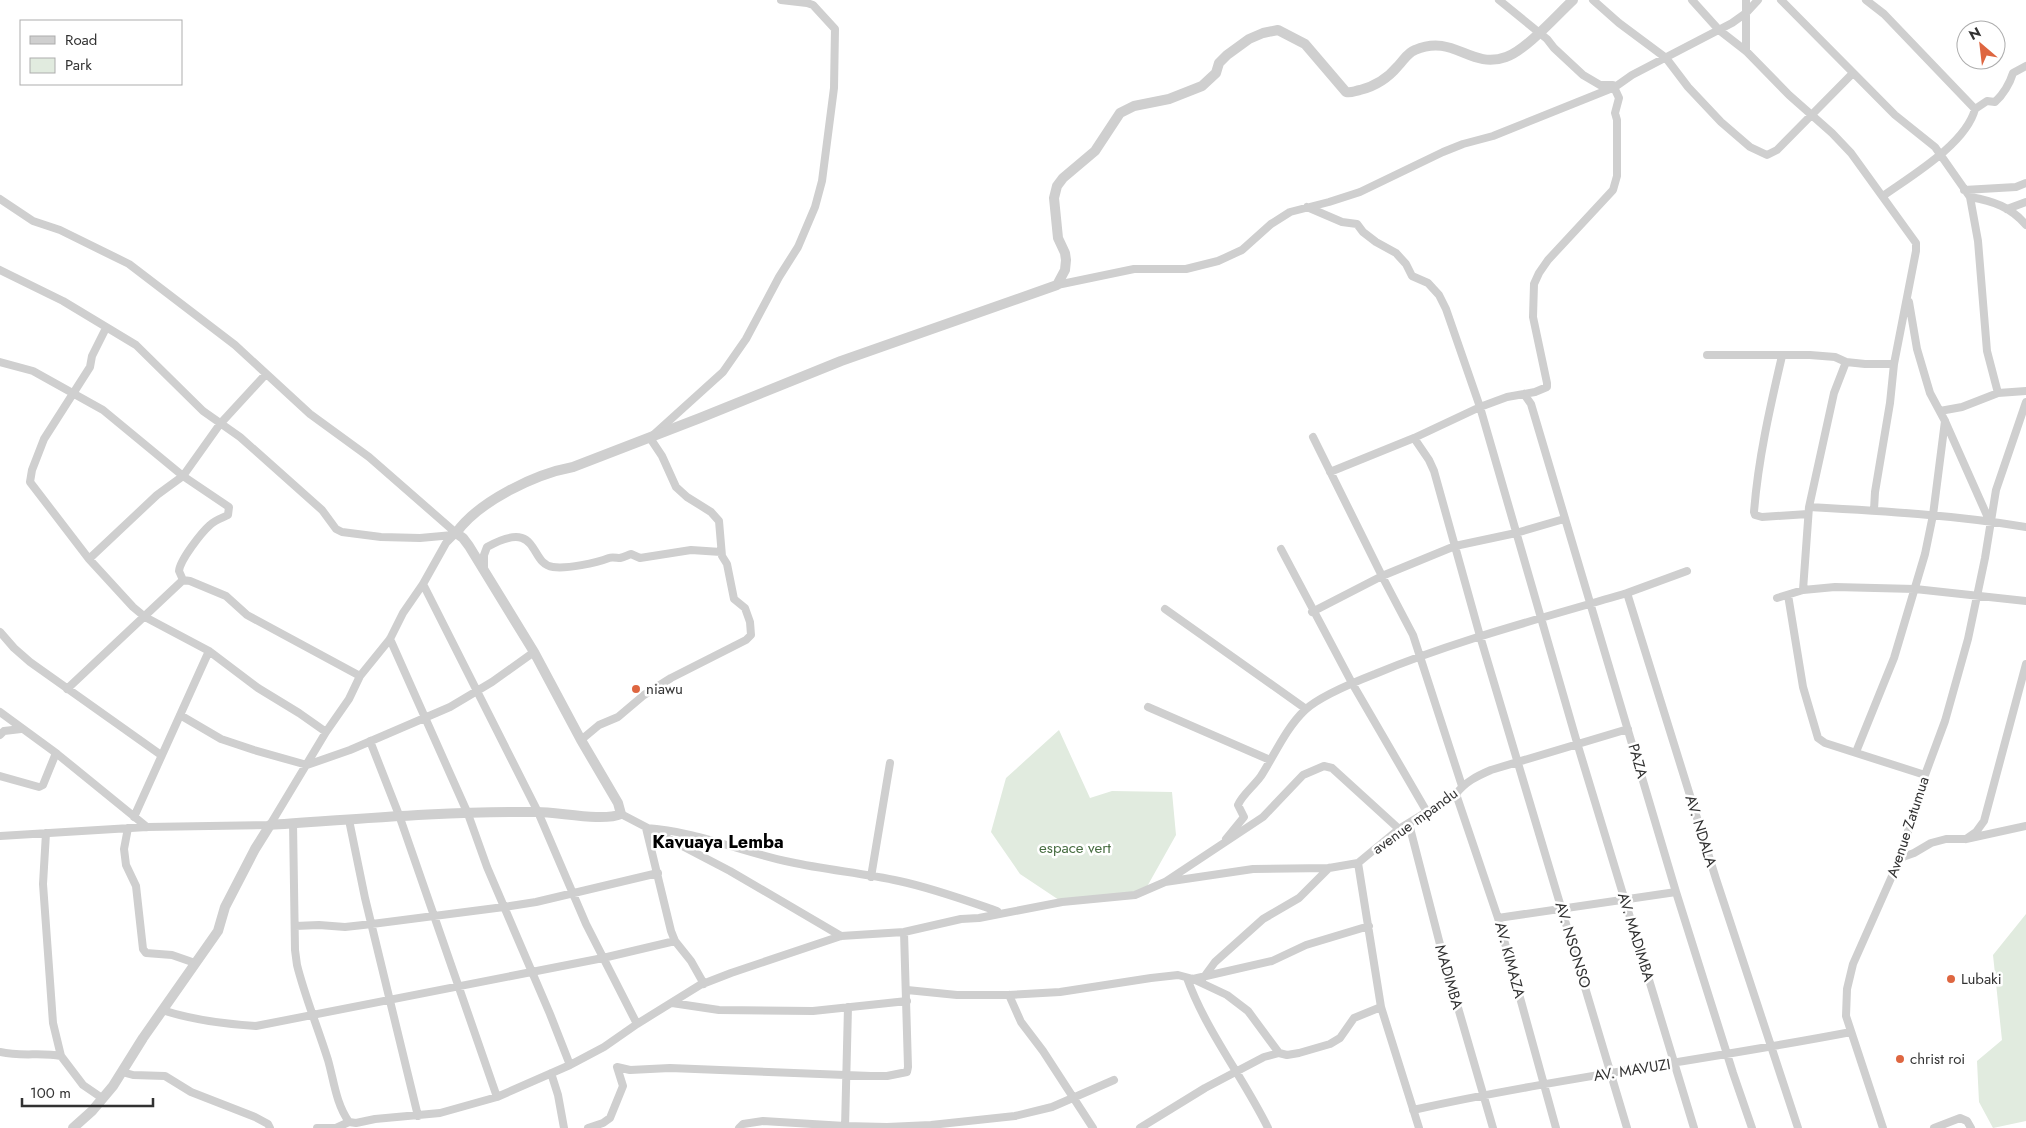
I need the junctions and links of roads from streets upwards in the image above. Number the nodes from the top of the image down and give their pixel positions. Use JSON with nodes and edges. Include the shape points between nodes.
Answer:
{"nodes":[{"id":1,"x":781,"y":0,"type":"edge"},
{"id":2,"x":1500,"y":0,"type":"edge"},
{"id":3,"x":1573,"y":0,"type":"edge"},
{"id":4,"x":1593,"y":0,"type":"edge"},
{"id":5,"x":1692,"y":0,"type":"edge"},
{"id":6,"x":1746,"y":0,"type":"edge"},
{"id":7,"x":1758,"y":0,"type":"edge"},
{"id":8,"x":1781,"y":0,"type":"edge"},
{"id":9,"x":1866,"y":0,"type":"edge"},
{"id":10,"x":1746,"y":13,"type":"junction"},
{"id":11,"x":1719,"y":30,"type":"junction"},
{"id":12,"x":1538,"y":33,"type":"junction"},
{"id":13,"x":1746,"y":52,"type":"junction"},
{"id":14,"x":1666,"y":58,"type":"junction"},
{"id":15,"x":2026,"y":66,"type":"edge"},
{"id":16,"x":1853,"y":73,"type":"junction"},
{"id":17,"x":1614,"y":87,"type":"junction"},
{"id":18,"x":1975,"y":109,"type":"junction"},
{"id":19,"x":1811,"y":115,"type":"junction"},
{"id":20,"x":1941,"y":156,"type":"junction"},
{"id":21,"x":2026,"y":183,"type":"edge"},
{"id":22,"x":1964,"y":190,"type":"junction"},
{"id":23,"x":1883,"y":196,"type":"junction"},
{"id":24,"x":1970,"y":197,"type":"junction"},
{"id":25,"x":0,"y":199,"type":"edge"},
{"id":26,"x":2026,"y":202,"type":"edge"},
{"id":27,"x":1307,"y":207,"type":"junction"},
{"id":28,"x":2007,"y":209,"type":"junction"},
{"id":29,"x":2026,"y":225,"type":"edge"},
{"id":30,"x":0,"y":270,"type":"edge"},
{"id":31,"x":1057,"y":285,"type":"junction"},
{"id":32,"x":1908,"y":295,"type":"junction"},
{"id":33,"x":106,"y":328,"type":"junction"},
{"id":34,"x":1707,"y":355,"type":"dead end"},
{"id":35,"x":1782,"y":356,"type":"junction"},
{"id":36,"x":0,"y":362,"type":"edge"},
{"id":37,"x":1846,"y":362,"type":"junction"},
{"id":38,"x":1894,"y":364,"type":"junction"},
{"id":39,"x":266,"y":374,"type":"junction"},
{"id":40,"x":2026,"y":391,"type":"edge"},
{"id":41,"x":72,"y":392,"type":"junction"},
{"id":42,"x":1524,"y":394,"type":"junction"},
{"id":43,"x":1998,"y":394,"type":"junction"},
{"id":44,"x":2026,"y":402,"type":"edge"},
{"id":45,"x":1480,"y":407,"type":"junction"},
{"id":46,"x":1940,"y":411,"type":"junction"},
{"id":47,"x":1945,"y":421,"type":"junction"},
{"id":48,"x":220,"y":424,"type":"junction"},
{"id":49,"x":1313,"y":437,"type":"dead end"},
{"id":50,"x":650,"y":438,"type":"junction"},
{"id":51,"x":1414,"y":438,"type":"junction"},
{"id":52,"x":1330,"y":472,"type":"junction"},
{"id":53,"x":183,"y":476,"type":"junction"},
{"id":54,"x":1809,"y":510,"type":"junction"},
{"id":55,"x":1874,"y":510,"type":"junction"},
{"id":56,"x":1933,"y":515,"type":"junction"},
{"id":57,"x":1564,"y":519,"type":"junction"},
{"id":58,"x":1990,"y":521,"type":"junction"},
{"id":59,"x":2026,"y":527,"type":"edge"},
{"id":60,"x":1516,"y":533,"type":"junction"},
{"id":61,"x":455,"y":534,"type":"junction"},
{"id":62,"x":1455,"y":546,"type":"junction"},
{"id":63,"x":1281,"y":549,"type":"dead end"},
{"id":64,"x":721,"y":552,"type":"junction"},
{"id":65,"x":89,"y":559,"type":"junction"},
{"id":66,"x":484,"y":569,"type":"junction"},
{"id":67,"x":1687,"y":572,"type":"dead end"},
{"id":68,"x":1382,"y":576,"type":"junction"},
{"id":69,"x":183,"y":580,"type":"junction"},
{"id":70,"x":423,"y":584,"type":"junction"},
{"id":71,"x":1915,"y":589,"type":"junction"},
{"id":72,"x":1803,"y":590,"type":"junction"},
{"id":73,"x":1627,"y":593,"type":"junction"},
{"id":74,"x":1788,"y":595,"type":"junction"},
{"id":75,"x":1977,"y":596,"type":"junction"},
{"id":76,"x":1777,"y":598,"type":"dead end"},
{"id":77,"x":2026,"y":601,"type":"edge"},
{"id":78,"x":1591,"y":605,"type":"junction"},
{"id":79,"x":1166,"y":609,"type":"dead end"},
{"id":80,"x":1312,"y":612,"type":"junction"},
{"id":81,"x":145,"y":617,"type":"junction"},
{"id":82,"x":1541,"y":618,"type":"junction"},
{"id":83,"x":0,"y":632,"type":"edge"},
{"id":84,"x":1480,"y":636,"type":"junction"},
{"id":85,"x":390,"y":639,"type":"junction"},
{"id":86,"x":209,"y":651,"type":"junction"},
{"id":87,"x":534,"y":652,"type":"junction"},
{"id":88,"x":1421,"y":656,"type":"junction"},
{"id":89,"x":2026,"y":664,"type":"edge"},
{"id":90,"x":360,"y":676,"type":"junction"},
{"id":91,"x":1352,"y":683,"type":"junction"},
{"id":92,"x":67,"y":689,"type":"junction"},
{"id":93,"x":478,"y":691,"type":"junction"},
{"id":94,"x":1148,"y":707,"type":"dead end"},
{"id":95,"x":1306,"y":709,"type":"junction"},
{"id":96,"x":0,"y":712,"type":"edge"},
{"id":97,"x":180,"y":715,"type":"junction"},
{"id":98,"x":426,"y":718,"type":"junction"},
{"id":99,"x":21,"y":729,"type":"junction"},
{"id":100,"x":1628,"y":730,"type":"junction"},
{"id":101,"x":326,"y":732,"type":"junction"},
{"id":102,"x":0,"y":735,"type":"edge"},
{"id":103,"x":581,"y":740,"type":"junction"},
{"id":104,"x":370,"y":741,"type":"junction"},
{"id":105,"x":1578,"y":746,"type":"junction"},
{"id":106,"x":1856,"y":752,"type":"junction"},
{"id":107,"x":56,"y":753,"type":"junction"},
{"id":108,"x":161,"y":755,"type":"junction"},
{"id":109,"x":1270,"y":760,"type":"junction"},
{"id":110,"x":1517,"y":762,"type":"junction"},
{"id":111,"x":890,"y":763,"type":"dead end"},
{"id":112,"x":307,"y":765,"type":"junction"},
{"id":113,"x":1925,"y":775,"type":"junction"},
{"id":114,"x":0,"y":776,"type":"edge"},
{"id":115,"x":1462,"y":786,"type":"junction"},
{"id":116,"x":1456,"y":794,"type":"junction"},
{"id":117,"x":538,"y":812,"type":"junction"},
{"id":118,"x":1427,"y":812,"type":"junction"},
{"id":119,"x":468,"y":814,"type":"junction"},
{"id":120,"x":621,"y":814,"type":"junction"},
{"id":121,"x":399,"y":815,"type":"junction"},
{"id":122,"x":134,"y":817,"type":"junction"},
{"id":123,"x":349,"y":820,"type":"junction"},
{"id":124,"x":293,"y":823,"type":"junction"},
{"id":125,"x":1409,"y":824,"type":"junction"},
{"id":126,"x":270,"y":825,"type":"junction"},
{"id":127,"x":2026,"y":826,"type":"edge"},
{"id":128,"x":147,"y":827,"type":"junction"},
{"id":129,"x":128,"y":828,"type":"junction"},
{"id":130,"x":646,"y":828,"type":"junction"},
{"id":131,"x":1399,"y":829,"type":"junction"},
{"id":132,"x":46,"y":833,"type":"junction"},
{"id":133,"x":0,"y":836,"type":"edge"},
{"id":134,"x":1966,"y":839,"type":"junction"},
{"id":135,"x":1222,"y":845,"type":"junction"},
{"id":136,"x":1900,"y":858,"type":"junction"},
{"id":137,"x":1358,"y":863,"type":"junction"},
{"id":138,"x":1330,"y":868,"type":"junction"},
{"id":139,"x":658,"y":873,"type":"junction"},
{"id":140,"x":871,"y":877,"type":"junction"},
{"id":141,"x":1165,"y":882,"type":"junction"},
{"id":142,"x":1676,"y":892,"type":"junction"},
{"id":143,"x":573,"y":893,"type":"junction"},
{"id":144,"x":1624,"y":900,"type":"junction"},
{"id":145,"x":504,"y":906,"type":"junction"},
{"id":146,"x":1562,"y":909,"type":"junction"},
{"id":147,"x":997,"y":910,"type":"dead end"},
{"id":148,"x":434,"y":916,"type":"junction"},
{"id":149,"x":1498,"y":918,"type":"junction"},
{"id":150,"x":372,"y":924,"type":"junction"},
{"id":151,"x":295,"y":926,"type":"junction"},
{"id":152,"x":1368,"y":926,"type":"junction"},
{"id":153,"x":904,"y":932,"type":"junction"},
{"id":154,"x":841,"y":936,"type":"junction"},
{"id":155,"x":675,"y":941,"type":"junction"},
{"id":156,"x":603,"y":958,"type":"junction"},
{"id":157,"x":195,"y":963,"type":"junction"},
{"id":158,"x":533,"y":972,"type":"junction"},
{"id":159,"x":1204,"y":977,"type":"junction"},
{"id":160,"x":1190,"y":978,"type":"junction"},
{"id":161,"x":704,"y":984,"type":"junction"},
{"id":162,"x":460,"y":987,"type":"junction"},
{"id":163,"x":907,"y":990,"type":"junction"},
{"id":164,"x":1009,"y":995,"type":"junction"},
{"id":165,"x":390,"y":1001,"type":"junction"},
{"id":166,"x":906,"y":1001,"type":"junction"},
{"id":167,"x":672,"y":1003,"type":"junction"},
{"id":168,"x":848,"y":1007,"type":"junction"},
{"id":169,"x":1381,"y":1007,"type":"junction"},
{"id":170,"x":162,"y":1010,"type":"junction"},
{"id":171,"x":313,"y":1014,"type":"junction"},
{"id":172,"x":637,"y":1024,"type":"junction"},
{"id":173,"x":1851,"y":1032,"type":"junction"},
{"id":174,"x":1772,"y":1047,"type":"junction"},
{"id":175,"x":0,"y":1052,"type":"edge"},
{"id":176,"x":1279,"y":1053,"type":"junction"},
{"id":177,"x":1727,"y":1054,"type":"junction"},
{"id":178,"x":61,"y":1056,"type":"junction"},
{"id":179,"x":1675,"y":1063,"type":"junction"},
{"id":180,"x":570,"y":1065,"type":"junction"},
{"id":181,"x":1235,"y":1071,"type":"junction"},
{"id":182,"x":122,"y":1072,"type":"junction"},
{"id":183,"x":551,"y":1073,"type":"junction"},
{"id":184,"x":1612,"y":1073,"type":"junction"},
{"id":185,"x":846,"y":1075,"type":"junction"},
{"id":186,"x":1114,"y":1080,"type":"dead end"},
{"id":187,"x":1544,"y":1084,"type":"junction"},
{"id":188,"x":1483,"y":1095,"type":"junction"},
{"id":189,"x":497,"y":1097,"type":"junction"},
{"id":190,"x":102,"y":1098,"type":"junction"},
{"id":191,"x":1072,"y":1098,"type":"junction"},
{"id":192,"x":1413,"y":1110,"type":"junction"},
{"id":193,"x":418,"y":1116,"type":"junction"},
{"id":194,"x":349,"y":1122,"type":"junction"},
{"id":195,"x":845,"y":1127,"type":"edge"},
{"id":196,"x":73,"y":1128,"type":"edge"},
{"id":197,"x":270,"y":1128,"type":"edge"},
{"id":198,"x":317,"y":1128,"type":"edge"},
{"id":199,"x":564,"y":1128,"type":"edge"},
{"id":200,"x":588,"y":1128,"type":"edge"},
{"id":201,"x":739,"y":1128,"type":"edge"},
{"id":202,"x":1093,"y":1128,"type":"edge"},
{"id":203,"x":1140,"y":1128,"type":"edge"},
{"id":204,"x":1268,"y":1128,"type":"edge"},
{"id":205,"x":1419,"y":1128,"type":"edge"},
{"id":206,"x":1493,"y":1128,"type":"edge"},
{"id":207,"x":1556,"y":1128,"type":"edge"},
{"id":208,"x":1627,"y":1128,"type":"edge"},
{"id":209,"x":1694,"y":1128,"type":"edge"},
{"id":210,"x":1752,"y":1128,"type":"edge"},
{"id":211,"x":1798,"y":1128,"type":"edge"},
{"id":212,"x":1883,"y":1128,"type":"edge"},
{"id":213,"x":1934,"y":1128,"type":"edge"},
{"id":214,"x":1971,"y":1128,"type":"edge"}],
"edges":[{"from":1,"to":50,"type":"street","via":[[813,5],[835,29],[832,111],[815,206],[798,247],[735,356],[723,372]]},
{"from":2,"to":12,"type":"street"},
{"from":3,"to":12,"type":"street"},
{"from":4,"to":14,"type":"street"},
{"from":5,"to":11,"type":"street"},
{"from":6,"to":10,"type":"street"},
{"from":7,"to":10,"type":"street"},
{"from":8,"to":16,"type":"street"},
{"from":9,"to":18,"type":"street","via":[[1884,14]]},
{"from":10,"to":11,"type":"street"},
{"from":10,"to":13,"type":"street"},
{"from":11,"to":13,"type":"street"},
{"from":11,"to":14,"type":"street"},
{"from":12,"to":17,"type":"street","via":[[1591,80]]},
{"from":12,"to":31,"type":"street","via":[[1522,49],[1491,61],[1475,59],[1447,45],[1415,50],[1382,81],[1352,93],[1346,92],[1306,44],[1288,33],[1272,30],[1250,40],[1227,55],[1219,63],[1216,73],[1202,86],[1120,113],[1095,151],[1063,178],[1054,198],[1058,238],[1066,260]]},
{"from":13,"to":19,"type":"street"},
{"from":14,"to":17,"type":"street"},
{"from":14,"to":19,"type":"street","via":[[1688,87],[1722,122],[1761,154],[1777,150]]},
{"from":15,"to":18,"type":"street","via":[[2013,73],[2000,98],[1995,102],[1986,101]]},
{"from":16,"to":19,"type":"street"},
{"from":16,"to":20,"type":"street","via":[[1908,127],[1930,141]]},
{"from":17,"to":27,"type":"street","via":[[1443,152],[1360,192]]},
{"from":17,"to":42,"type":"street","via":[[1619,100],[1615,113],[1616,184],[1606,200],[1539,273],[1534,284],[1533,317],[1548,383],[1543,390]]},
{"from":18,"to":20,"type":"street","via":[[1965,128]]},
{"from":19,"to":23,"type":"street","via":[[1851,153]]},
{"from":20,"to":22,"type":"street"},
{"from":20,"to":23,"type":"street"},
{"from":21,"to":22,"type":"street","via":[[2016,187]]},
{"from":22,"to":24,"type":"street"},
{"from":23,"to":32,"type":"street","via":[[1916,243]]},
{"from":24,"to":28,"type":"street","via":[[1993,201]]},
{"from":24,"to":43,"type":"street","via":[[1978,241],[1987,351]]},
{"from":25,"to":39,"type":"street","via":[[33,221],[60,230],[129,264],[235,345]]},
{"from":26,"to":28,"type":"street"},
{"from":27,"to":31,"type":"street","via":[[1279,218],[1242,250],[1218,261],[1186,269],[1134,269]]},
{"from":27,"to":45,"type":"street","name":"AV. MADIMBA","via":[[1342,222],[1357,224],[1376,242],[1396,253],[1412,276],[1428,283],[1439,295]]},
{"from":28,"to":29,"type":"street"},
{"from":30,"to":33,"type":"street","via":[[63,301]]},
{"from":31,"to":50,"type":"street","via":[[841,361]]},
{"from":32,"to":38,"type":"street"},
{"from":32,"to":46,"type":"street","via":[[1923,371]]},
{"from":33,"to":41,"type":"street","via":[[90,367]]},
{"from":33,"to":48,"type":"street","via":[[136,345]]},
{"from":34,"to":35,"type":"street"},
{"from":35,"to":37,"type":"street","via":[[1835,357]]},
{"from":35,"to":54,"type":"street","via":[[1756,485],[1754,512],[1762,517]]},
{"from":36,"to":41,"type":"street","via":[[34,371]]},
{"from":37,"to":38,"type":"street"},
{"from":37,"to":54,"type":"street","via":[[1834,393]]},
{"from":38,"to":55,"type":"street"},
{"from":39,"to":48,"type":"street"},
{"from":39,"to":61,"type":"street","via":[[310,414],[375,462]]},
{"from":40,"to":43,"type":"street"},
{"from":41,"to":53,"type":"street","via":[[103,410]]},
{"from":41,"to":65,"type":"street","via":[[44,439],[30,482]]},
{"from":42,"to":45,"type":"street"},
{"from":42,"to":57,"type":"street","name":"PAZA","via":[[1531,404]]},
{"from":43,"to":46,"type":"street"},
{"from":44,"to":58,"type":"street","name":"Avenue Zatumua","via":[[1996,490]]},
{"from":45,"to":51,"type":"street"},
{"from":45,"to":60,"type":"street","name":"AV. MADIMBA"},
{"from":46,"to":47,"type":"street"},
{"from":47,"to":56,"type":"street"},
{"from":47,"to":58,"type":"street"},
{"from":48,"to":53,"type":"street"},
{"from":48,"to":61,"type":"street","via":[[240,436],[342,532],[372,537],[420,538]]},
{"from":49,"to":52,"type":"street"},
{"from":50,"to":61,"type":"street","via":[[515,488],[476,510]]},
{"from":50,"to":64,"type":"street","via":[[676,488],[719,521]]},
{"from":51,"to":52,"type":"street"},
{"from":51,"to":62,"type":"street","name":"AV. NSONSO","via":[[1434,471]]},
{"from":52,"to":68,"type":"street"},
{"from":53,"to":65,"type":"street","via":[[156,495]]},
{"from":53,"to":69,"type":"street","via":[[230,510],[228,515],[211,523],[184,559],[179,571]]},
{"from":54,"to":55,"type":"street"},
{"from":54,"to":72,"type":"street"},
{"from":55,"to":56,"type":"street"},
{"from":56,"to":58,"type":"street"},
{"from":56,"to":71,"type":"street"},
{"from":57,"to":60,"type":"street"},
{"from":57,"to":78,"type":"street","name":"PAZA"},
{"from":58,"to":59,"type":"street"},
{"from":58,"to":75,"type":"street","name":"Avenue Zatumua"},
{"from":60,"to":62,"type":"street"},
{"from":60,"to":82,"type":"street","name":"AV. MADIMBA"},
{"from":61,"to":66,"type":"street","via":[[464,538]]},
{"from":61,"to":70,"type":"street","via":[[446,543]]},
{"from":62,"to":68,"type":"street"},
{"from":62,"to":84,"type":"street","name":"AV. NSONSO"},
{"from":63,"to":80,"type":"street"},
{"from":64,"to":66,"type":"street","via":[[691,550],[640,558],[631,554],[597,563],[553,567],[543,561],[527,540],[510,538],[487,548]]},
{"from":64,"to":103,"type":"street","via":[[734,598],[743,605],[750,622],[749,638],[671,678]]},
{"from":65,"to":81,"type":"street"},
{"from":66,"to":87,"type":"street"},
{"from":67,"to":73,"type":"street"},
{"from":68,"to":80,"type":"street"},
{"from":68,"to":88,"type":"street"},
{"from":69,"to":81,"type":"street"},
{"from":69,"to":90,"type":"street","via":[[226,596],[256,620]]},
{"from":70,"to":85,"type":"street"},
{"from":70,"to":93,"type":"street"},
{"from":71,"to":72,"type":"street","via":[[1834,587]]},
{"from":71,"to":75,"type":"street"},
{"from":71,"to":106,"type":"street","via":[[1894,658]]},
{"from":72,"to":74,"type":"street"},
{"from":73,"to":78,"type":"street"},
{"from":73,"to":174,"type":"street","name":"AV. NDALA"},
{"from":74,"to":76,"type":"street"},
{"from":74,"to":106,"type":"street","via":[[1802,687],[1818,738],[1825,744]]},
{"from":75,"to":77,"type":"street"},
{"from":75,"to":113,"type":"street","name":"Avenue Zatumua","via":[[1958,677]]},
{"from":78,"to":82,"type":"street"},
{"from":78,"to":100,"type":"street","name":"PAZA"},
{"from":79,"to":95,"type":"street"},
{"from":80,"to":91,"type":"street"},
{"from":81,"to":86,"type":"street"},
{"from":81,"to":92,"type":"street"},
{"from":82,"to":84,"type":"street"},
{"from":82,"to":105,"type":"street","name":"AV. MADIMBA"},
{"from":83,"to":92,"type":"street","via":[[30,662]]},
{"from":84,"to":88,"type":"street"},
{"from":84,"to":110,"type":"street","name":"AV. NSONSO"},
{"from":85,"to":90,"type":"street"},
{"from":85,"to":98,"type":"street"},
{"from":86,"to":97,"type":"street"},
{"from":86,"to":101,"type":"street","via":[[258,688]]},
{"from":87,"to":93,"type":"street"},
{"from":87,"to":103,"type":"street"},
{"from":88,"to":91,"type":"street"},
{"from":88,"to":115,"type":"street"},
{"from":89,"to":134,"type":"street","via":[[1984,821]]},
{"from":90,"to":101,"type":"street","via":[[349,699]]},
{"from":91,"to":95,"type":"street"},
{"from":91,"to":118,"type":"street"},
{"from":92,"to":108,"type":"street"},
{"from":93,"to":98,"type":"street"},
{"from":93,"to":117,"type":"street"},
{"from":94,"to":109,"type":"street"},
{"from":95,"to":109,"type":"street"},
{"from":96,"to":99,"type":"street"},
{"from":97,"to":108,"type":"street"},
{"from":97,"to":112,"type":"street","via":[[221,739]]},
{"from":98,"to":104,"type":"street"},
{"from":98,"to":119,"type":"street"},
{"from":99,"to":102,"type":"street","via":[[4,731]]},
{"from":99,"to":107,"type":"street"},
{"from":100,"to":105,"type":"street","name":"avenue mpandu"},
{"from":100,"to":142,"type":"street","name":"PAZA"},
{"from":101,"to":112,"type":"street"},
{"from":103,"to":120,"type":"street","via":[[618,803]]},
{"from":104,"to":112,"type":"street"},
{"from":104,"to":121,"type":"street"},
{"from":105,"to":110,"type":"street","name":"avenue mpandu"},
{"from":105,"to":144,"type":"street","name":"AV. MADIMBA"},
{"from":106,"to":113,"type":"street"},
{"from":107,"to":114,"type":"street","via":[[44,785],[39,787]]},
{"from":107,"to":122,"type":"street"},
{"from":108,"to":122,"type":"street"},
{"from":109,"to":135,"type":"street","via":[[1258,781],[1239,801],[1244,817]]},
{"from":110,"to":115,"type":"street","name":"avenue mpandu","via":[[1491,770]]},
{"from":110,"to":146,"type":"street","name":"AV. NSONSO"},
{"from":111,"to":140,"type":"street"},
{"from":112,"to":126,"type":"street"},
{"from":113,"to":136,"type":"street","name":"Avenue Zatumua"},
{"from":115,"to":116,"type":"street","name":"avenue mpandu"},
{"from":116,"to":118,"type":"street","name":"avenue mpandu"},
{"from":116,"to":149,"type":"street","name":"AV. KIMAZA"},
{"from":117,"to":119,"type":"street"},
{"from":117,"to":120,"type":"street","via":[[608,817]]},
{"from":117,"to":143,"type":"street"},
{"from":118,"to":125,"type":"street","name":"avenue mpandu"},
{"from":119,"to":121,"type":"street"},
{"from":119,"to":145,"type":"street"},
{"from":120,"to":130,"type":"street"},
{"from":121,"to":123,"type":"street"},
{"from":121,"to":148,"type":"street"},
{"from":122,"to":128,"type":"street"},
{"from":123,"to":124,"type":"street"},
{"from":123,"to":150,"type":"street"},
{"from":124,"to":126,"type":"street"},
{"from":124,"to":151,"type":"street"},
{"from":125,"to":131,"type":"street","name":"avenue mpandu"},
{"from":125,"to":188,"type":"street","name":"MADIMBA"},
{"from":126,"to":128,"type":"street"},
{"from":126,"to":157,"type":"street","via":[[225,907],[218,931]]},
{"from":127,"to":134,"type":"street"},
{"from":128,"to":129,"type":"street"},
{"from":129,"to":132,"type":"street"},
{"from":129,"to":157,"type":"street","via":[[124,848],[126,865],[136,886],[143,949],[146,953],[172,955]]},
{"from":130,"to":139,"type":"street"},
{"from":130,"to":140,"type":"street","via":[[668,829],[789,862]]},
{"from":130,"to":154,"type":"street","via":[[730,871]]},
{"from":131,"to":135,"type":"street","via":[[1332,768],[1324,766],[1303,775],[1263,818]]},
{"from":131,"to":137,"type":"street","name":"avenue mpandu"},
{"from":132,"to":133,"type":"street"},
{"from":132,"to":178,"type":"street","via":[[43,884],[53,1022]]},
{"from":134,"to":136,"type":"street","via":[[1931,842]]},
{"from":135,"to":141,"type":"street"},
{"from":136,"to":173,"type":"street","name":"Avenue Zatumua","via":[[1853,964],[1846,1016]]},
{"from":137,"to":138,"type":"street","name":"avenue mpandu"},
{"from":137,"to":152,"type":"street"},
{"from":138,"to":141,"type":"street","name":"avenue mpandu","via":[[1253,869]]},
{"from":138,"to":159,"type":"street","via":[[1294,902],[1263,919],[1215,962]]},
{"from":139,"to":143,"type":"street"},
{"from":139,"to":155,"type":"street"},
{"from":140,"to":147,"type":"street","via":[[928,888]]},
{"from":141,"to":153,"type":"street","via":[[1135,895],[1062,902]]},
{"from":142,"to":144,"type":"street"},
{"from":142,"to":177,"type":"street","name":"PAZA"},
{"from":143,"to":145,"type":"street"},
{"from":143,"to":156,"type":"street"},
{"from":144,"to":146,"type":"street"},
{"from":144,"to":179,"type":"street","name":"AV. MADIMBA"},
{"from":145,"to":148,"type":"street"},
{"from":145,"to":158,"type":"street"},
{"from":146,"to":149,"type":"street"},
{"from":146,"to":184,"type":"street","name":"AV. NSONSO"},
{"from":148,"to":150,"type":"street"},
{"from":148,"to":162,"type":"street"},
{"from":149,"to":187,"type":"street","name":"AV. KIMAZA"},
{"from":150,"to":151,"type":"street"},
{"from":150,"to":165,"type":"street"},
{"from":151,"to":171,"type":"street","via":[[298,965]]},
{"from":152,"to":159,"type":"street","via":[[1306,945],[1272,961]]},
{"from":152,"to":169,"type":"street"},
{"from":153,"to":154,"type":"street"},
{"from":153,"to":163,"type":"street"},
{"from":154,"to":161,"type":"street"},
{"from":155,"to":156,"type":"street"},
{"from":155,"to":161,"type":"street"},
{"from":156,"to":158,"type":"street"},
{"from":156,"to":172,"type":"street"},
{"from":157,"to":170,"type":"street"},
{"from":158,"to":162,"type":"street"},
{"from":158,"to":180,"type":"street"},
{"from":159,"to":160,"type":"street"},
{"from":160,"to":164,"type":"street","via":[[1151,978],[1060,992]]},
{"from":160,"to":176,"type":"street","via":[[1227,995],[1248,1010]]},
{"from":160,"to":181,"type":"street","via":[[1196,1002]]},
{"from":161,"to":167,"type":"street"},
{"from":162,"to":165,"type":"street"},
{"from":162,"to":189,"type":"street"},
{"from":163,"to":164,"type":"street","via":[[957,995]]},
{"from":163,"to":166,"type":"street"},
{"from":164,"to":191,"type":"street","via":[[1021,1022]]},
{"from":165,"to":171,"type":"street"},
{"from":165,"to":193,"type":"street"},
{"from":166,"to":168,"type":"street"},
{"from":166,"to":185,"type":"street","via":[[908,1071],[887,1076]]},
{"from":167,"to":168,"type":"street","via":[[719,1010],[813,1011]]},
{"from":167,"to":172,"type":"street"},
{"from":168,"to":185,"type":"street"},
{"from":169,"to":176,"type":"street","via":[[1354,1018],[1340,1038],[1330,1044],[1299,1053]]},
{"from":169,"to":192,"type":"street"},
{"from":170,"to":171,"type":"street","via":[[218,1023],[256,1026]]},
{"from":170,"to":182,"type":"street"},
{"from":171,"to":194,"type":"street","via":[[337,1096]]},
{"from":172,"to":180,"type":"street"},
{"from":173,"to":174,"type":"street","name":"AV. MAVUZI"},
{"from":173,"to":212,"type":"street","name":"Avenue Zatumua"},
{"from":174,"to":177,"type":"street","name":"AV. MAVUZI"},
{"from":174,"to":211,"type":"street","name":"AV. NDALA"},
{"from":175,"to":178,"type":"street"},
{"from":176,"to":181,"type":"street"},
{"from":177,"to":179,"type":"street","name":"AV. MAVUZI"},
{"from":177,"to":210,"type":"street","name":"PAZA"},
{"from":178,"to":190,"type":"street","via":[[83,1085]]},
{"from":179,"to":184,"type":"street","name":"AV. MAVUZI"},
{"from":179,"to":209,"type":"street","name":"AV. MADIMBA"},
{"from":180,"to":183,"type":"street"},
{"from":181,"to":203,"type":"street"},
{"from":181,"to":204,"type":"street"},
{"from":182,"to":190,"type":"street"},
{"from":182,"to":197,"type":"street","via":[[165,1076],[191,1092],[255,1117]]},
{"from":183,"to":189,"type":"street"},
{"from":183,"to":199,"type":"street"},
{"from":184,"to":187,"type":"street","name":"AV. MAVUZI"},
{"from":184,"to":208,"type":"street","name":"AV. NSONSO"},
{"from":185,"to":195,"type":"street"},
{"from":185,"to":200,"type":"street","via":[[670,1068],[630,1070],[616,1067],[622,1086],[610,1118]]},
{"from":186,"to":191,"type":"street"},
{"from":187,"to":188,"type":"street","name":"AV. MAVUZI"},
{"from":187,"to":207,"type":"street","name":"AV. KIMAZA"},
{"from":188,"to":192,"type":"street","name":"AV. MAVUZI"},
{"from":188,"to":206,"type":"street","name":"MADIMBA"},
{"from":189,"to":193,"type":"street"},
{"from":190,"to":196,"type":"street"},
{"from":191,"to":195,"type":"street","via":[[1052,1107],[1014,1116],[931,1125]]},
{"from":191,"to":202,"type":"street"},
{"from":192,"to":205,"type":"street"},
{"from":193,"to":194,"type":"street"},
{"from":194,"to":198,"type":"street","via":[[336,1128]]},
{"from":195,"to":201,"type":"street","via":[[763,1121],[743,1124]]},
{"from":213,"to":214,"type":"street","via":[[1960,1118],[1968,1121]]}]}
